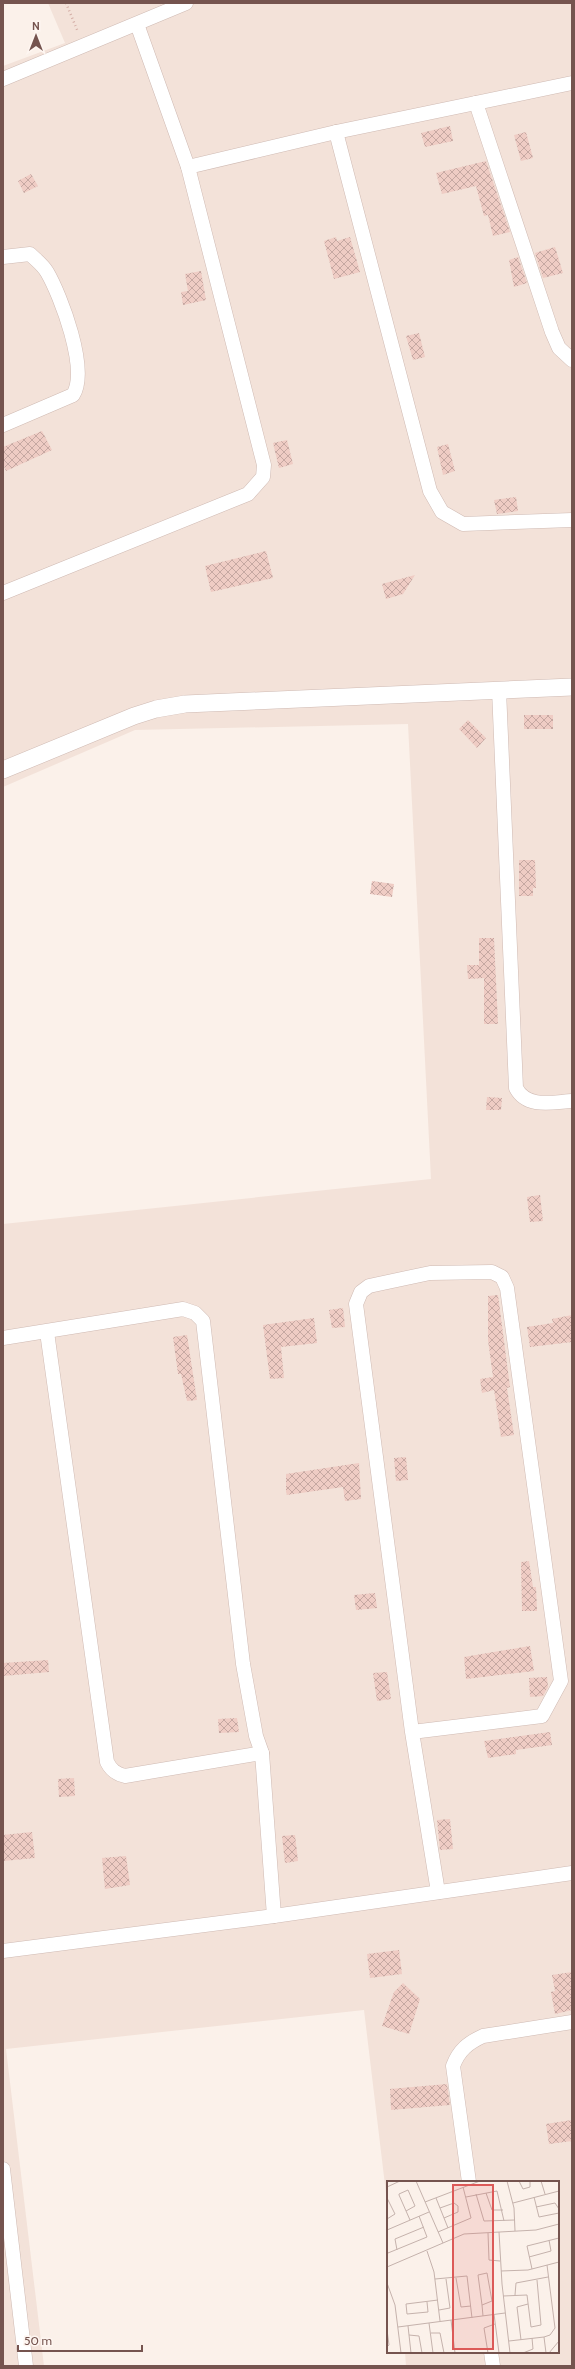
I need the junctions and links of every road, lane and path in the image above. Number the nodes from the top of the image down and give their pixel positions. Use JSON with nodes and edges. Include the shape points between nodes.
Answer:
{"nodes":[{"id":1,"x":186,"y":3,"type":"edge"},
{"id":2,"x":137,"y":24,"type":"junction"},
{"id":3,"x":3,"y":79,"type":"edge"},
{"id":4,"x":572,"y":83,"type":"edge"},
{"id":5,"x":476,"y":103,"type":"junction"},
{"id":6,"x":336,"y":132,"type":"junction"},
{"id":7,"x":188,"y":167,"type":"junction"},
{"id":8,"x":3,"y":257,"type":"edge"},
{"id":9,"x":572,"y":360,"type":"edge"},
{"id":10,"x":3,"y":424,"type":"edge"},
{"id":11,"x":572,"y":520,"type":"edge"},
{"id":12,"x":3,"y":593,"type":"edge"},
{"id":13,"x":572,"y":687,"type":"edge"},
{"id":14,"x":499,"y":690,"type":"junction"},
{"id":15,"x":3,"y":770,"type":"edge"},
{"id":16,"x":572,"y":1101,"type":"edge"},
{"id":17,"x":47,"y":1332,"type":"junction"},
{"id":18,"x":3,"y":1338,"type":"edge"},
{"id":19,"x":412,"y":1732,"type":"junction"},
{"id":20,"x":262,"y":1753,"type":"junction"},
{"id":21,"x":572,"y":1873,"type":"edge"},
{"id":22,"x":438,"y":1892,"type":"junction"},
{"id":23,"x":274,"y":1916,"type":"junction"},
{"id":24,"x":3,"y":1951,"type":"edge"},
{"id":25,"x":572,"y":2022,"type":"edge"},
{"id":26,"x":3,"y":2169,"type":"edge"},
{"id":27,"x":468,"y":2181,"type":"edge"},
{"id":28,"x":491,"y":2353,"type":"edge"},
{"id":29,"x":26,"y":2366,"type":"edge"},
{"id":30,"x":493,"y":2366,"type":"edge"}],
"edges":[{"from":1,"to":2,"type":"street"},
{"from":2,"to":3,"type":"street"},
{"from":2,"to":7,"type":"street"},
{"from":4,"to":5,"type":"street"},
{"from":5,"to":6,"type":"street"},
{"from":5,"to":9,"type":"street","via":[[552,332],[559,348]]},
{"from":6,"to":7,"type":"street"},
{"from":6,"to":11,"type":"street","via":[[430,491],[442,512],[463,524]]},
{"from":7,"to":12,"type":"street","via":[[264,465],[262,477],[248,494]]},
{"from":8,"to":10,"type":"street","via":[[30,254],[47,272],[73,335],[77,374],[73,396]]},
{"from":13,"to":14,"type":"street"},
{"from":14,"to":15,"type":"street","via":[[156,709],[115,723]]},
{"from":14,"to":16,"type":"street","via":[[516,1088],[519,1094],[534,1102]]},
{"from":17,"to":18,"type":"street"},
{"from":17,"to":20,"type":"street","via":[[107,1762],[110,1768],[116,1774],[125,1776]]},
{"from":17,"to":20,"type":"street","via":[[183,1309],[195,1313],[203,1321],[243,1664],[256,1736]]},
{"from":19,"to":19,"type":"street","via":[[356,1304],[361,1292],[369,1286],[430,1273],[492,1272],[502,1277],[507,1288],[562,1681],[542,1716]]},
{"from":19,"to":22,"type":"street"},
{"from":20,"to":23,"type":"street"},
{"from":21,"to":22,"type":"street"},
{"from":22,"to":23,"type":"street"},
{"from":23,"to":24,"type":"street"},
{"from":25,"to":27,"type":"street","via":[[483,2036],[472,2041],[458,2054],[453,2066]]},
{"from":26,"to":29,"type":"street"},
{"from":28,"to":30,"type":"street"}]}
